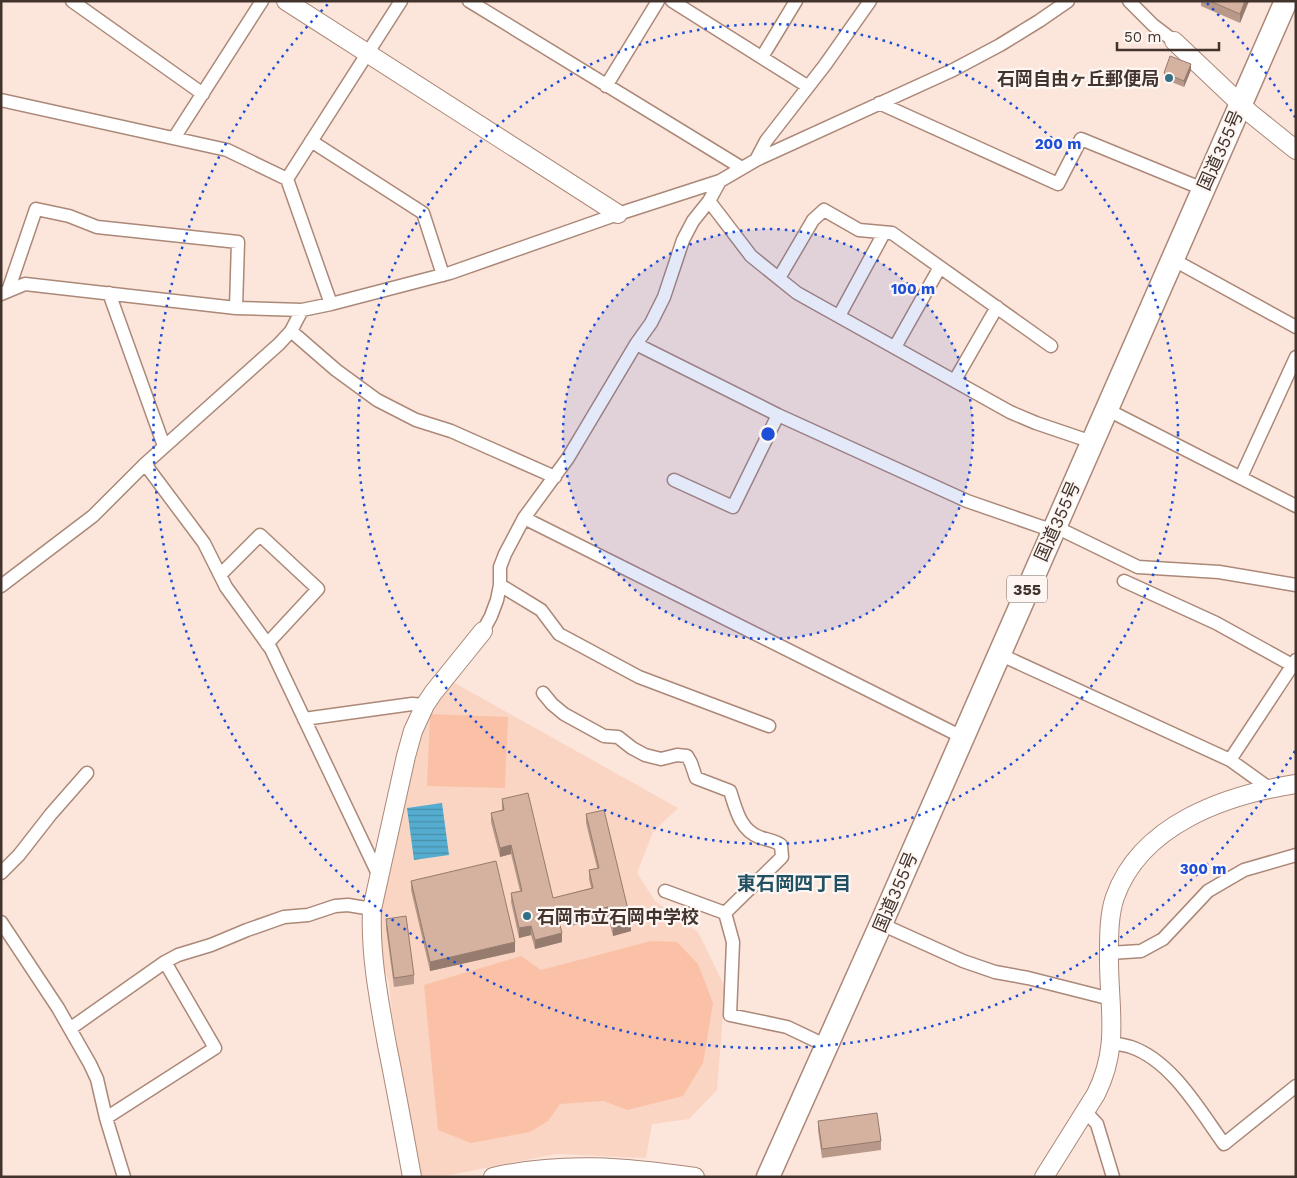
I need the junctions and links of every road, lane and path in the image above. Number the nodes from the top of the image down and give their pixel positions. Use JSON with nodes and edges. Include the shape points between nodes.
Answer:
{"nodes":[{"id":1,"x":72,"y":1,"type":"edge"},
{"id":2,"x":262,"y":1,"type":"edge"},
{"id":3,"x":286,"y":1,"type":"edge"},
{"id":4,"x":401,"y":1,"type":"edge"},
{"id":5,"x":469,"y":1,"type":"edge"},
{"id":6,"x":658,"y":1,"type":"edge"},
{"id":7,"x":672,"y":1,"type":"edge"},
{"id":8,"x":796,"y":1,"type":"edge"},
{"id":9,"x":870,"y":1,"type":"edge"},
{"id":10,"x":1068,"y":1,"type":"edge"},
{"id":11,"x":1129,"y":1,"type":"edge"},
{"id":12,"x":1286,"y":1,"type":"edge"},
{"id":13,"x":1174,"y":40,"type":"joint"},
{"id":14,"x":366,"y":53,"type":"junction"},
{"id":15,"x":762,"y":57,"type":"junction"},
{"id":16,"x":606,"y":86,"type":"junction"},
{"id":17,"x":808,"y":86,"type":"junction"},
{"id":18,"x":203,"y":94,"type":"junction"},
{"id":19,"x":1,"y":100,"type":"edge"},
{"id":20,"x":879,"y":103,"type":"junction"},
{"id":21,"x":1240,"y":104,"type":"junction"},
{"id":22,"x":174,"y":138,"type":"junction"},
{"id":23,"x":311,"y":142,"type":"junction"},
{"id":24,"x":1296,"y":150,"type":"edge"},
{"id":25,"x":756,"y":160,"type":"junction"},
{"id":26,"x":742,"y":168,"type":"junction"},
{"id":27,"x":286,"y":179,"type":"junction"},
{"id":28,"x":720,"y":182,"type":"junction"},
{"id":29,"x":1203,"y":189,"type":"junction"},
{"id":30,"x":709,"y":201,"type":"junction"},
{"id":31,"x":618,"y":214,"type":"junction"},
{"id":32,"x":884,"y":233,"type":"junction"},
{"id":33,"x":1172,"y":259,"type":"junction"},
{"id":34,"x":940,"y":267,"type":"junction"},
{"id":35,"x":443,"y":275,"type":"junction"},
{"id":36,"x":778,"y":278,"type":"junction"},
{"id":37,"x":5,"y":292,"type":"edge"},
{"id":38,"x":109,"y":293,"type":"junction"},
{"id":39,"x":331,"y":304,"type":"junction"},
{"id":40,"x":236,"y":308,"type":"junction"},
{"id":41,"x":997,"y":308,"type":"junction"},
{"id":42,"x":302,"y":310,"type":"junction"},
{"id":43,"x":839,"y":316,"type":"junction"},
{"id":44,"x":1296,"y":327,"type":"edge"},
{"id":45,"x":291,"y":331,"type":"junction"},
{"id":46,"x":636,"y":344,"type":"junction"},
{"id":47,"x":1051,"y":346,"type":"dead end"},
{"id":48,"x":895,"y":347,"type":"junction"},
{"id":49,"x":1296,"y":357,"type":"edge"},
{"id":50,"x":955,"y":380,"type":"junction"},
{"id":51,"x":1106,"y":410,"type":"junction"},
{"id":52,"x":778,"y":415,"type":"junction"},
{"id":53,"x":1092,"y":442,"type":"junction"},
{"id":54,"x":164,"y":446,"type":"junction"},
{"id":55,"x":145,"y":464,"type":"junction"},
{"id":56,"x":555,"y":477,"type":"junction"},
{"id":57,"x":1241,"y":478,"type":"junction"},
{"id":58,"x":674,"y":480,"type":"dead end"},
{"id":59,"x":1296,"y":506,"type":"edge"},
{"id":60,"x":524,"y":518,"type":"junction"},
{"id":61,"x":1054,"y":530,"type":"junction"},
{"id":62,"x":220,"y":575,"type":"junction"},
{"id":63,"x":1124,"y":581,"type":"dead end"},
{"id":64,"x":500,"y":585,"type":"junction"},
{"id":65,"x":1296,"y":585,"type":"edge"},
{"id":66,"x":1,"y":586,"type":"edge"},
{"id":67,"x":483,"y":631,"type":"joint"},
{"id":68,"x":267,"y":644,"type":"junction"},
{"id":69,"x":999,"y":654,"type":"junction"},
{"id":70,"x":1294,"y":663,"type":"edge"},
{"id":71,"x":543,"y":694,"type":"dead end"},
{"id":72,"x":425,"y":705,"type":"junction"},
{"id":73,"x":304,"y":719,"type":"junction"},
{"id":74,"x":769,"y":726,"type":"dead end"},
{"id":75,"x":962,"y":737,"type":"junction"},
{"id":76,"x":1230,"y":760,"type":"junction"},
{"id":77,"x":88,"y":773,"type":"dead end"},
{"id":78,"x":1296,"y":784,"type":"edge"},
{"id":79,"x":1269,"y":788,"type":"junction"},
{"id":80,"x":1296,"y":855,"type":"edge"},
{"id":81,"x":1,"y":873,"type":"edge"},
{"id":82,"x":379,"y":876,"type":"junction"},
{"id":83,"x":665,"y":891,"type":"dead end"},
{"id":84,"x":372,"y":909,"type":"junction"},
{"id":85,"x":725,"y":913,"type":"junction"},
{"id":86,"x":1,"y":922,"type":"edge"},
{"id":87,"x":881,"y":924,"type":"junction"},
{"id":88,"x":1109,"y":953,"type":"junction"},
{"id":89,"x":165,"y":962,"type":"junction"},
{"id":90,"x":1111,"y":999,"type":"junction"},
{"id":91,"x":71,"y":1028,"type":"junction"},
{"id":92,"x":1112,"y":1043,"type":"junction"},
{"id":93,"x":827,"y":1046,"type":"junction"},
{"id":94,"x":1296,"y":1086,"type":"edge"},
{"id":95,"x":1085,"y":1111,"type":"junction"},
{"id":96,"x":106,"y":1118,"type":"junction"},
{"id":97,"x":124,"y":1177,"type":"edge"},
{"id":98,"x":412,"y":1177,"type":"edge"},
{"id":99,"x":492,"y":1177,"type":"edge"},
{"id":100,"x":695,"y":1177,"type":"edge"},
{"id":101,"x":768,"y":1177,"type":"edge"},
{"id":102,"x":1044,"y":1177,"type":"edge"},
{"id":103,"x":1113,"y":1177,"type":"edge"}],
"edges":[{"from":1,"to":18,"type":"street"},
{"from":2,"to":18,"type":"street"},
{"from":3,"to":14,"type":"street"},
{"from":4,"to":14,"type":"street"},
{"from":5,"to":16,"type":"street"},
{"from":6,"to":16,"type":"street"},
{"from":7,"to":15,"type":"street"},
{"from":8,"to":15,"type":"street"},
{"from":9,"to":17,"type":"street"},
{"from":10,"to":20,"type":"street","via":[[1000,45]]},
{"from":11,"to":13,"type":"street"},
{"from":12,"to":21,"type":"highway","name":"国道355号","number":"355"},
{"from":13,"to":21,"type":"street"},
{"from":14,"to":23,"type":"street"},
{"from":14,"to":31,"type":"street"},
{"from":15,"to":17,"type":"street"},
{"from":16,"to":26,"type":"street"},
{"from":17,"to":25,"type":"street","via":[[766,141]]},
{"from":18,"to":22,"type":"street"},
{"from":19,"to":22,"type":"street"},
{"from":20,"to":25,"type":"street"},
{"from":20,"to":29,"type":"street","via":[[1058,184],[1081,139]]},
{"from":21,"to":24,"type":"street"},
{"from":21,"to":29,"type":"highway","name":"国道355号","number":"355"},
{"from":22,"to":27,"type":"street","via":[[227,150]]},
{"from":23,"to":27,"type":"street"},
{"from":23,"to":35,"type":"street","via":[[423,213]]},
{"from":25,"to":26,"type":"street"},
{"from":26,"to":28,"type":"street"},
{"from":27,"to":39,"type":"street"},
{"from":28,"to":30,"type":"street"},
{"from":28,"to":31,"type":"street"},
{"from":29,"to":33,"type":"highway","name":"国道355号","number":"355"},
{"from":30,"to":36,"type":"street","via":[[751,256]]},
{"from":30,"to":46,"type":"street","via":[[692,222],[664,297]]},
{"from":31,"to":35,"type":"street"},
{"from":32,"to":34,"type":"street","via":[[892,233]]},
{"from":32,"to":36,"type":"street","via":[[859,230],[824,210],[812,220]]},
{"from":32,"to":43,"type":"street"},
{"from":33,"to":44,"type":"street"},
{"from":33,"to":51,"type":"highway","name":"国道355号","number":"355"},
{"from":34,"to":41,"type":"street"},
{"from":34,"to":48,"type":"street"},
{"from":35,"to":39,"type":"street"},
{"from":36,"to":43,"type":"street","via":[[797,293]]},
{"from":37,"to":38,"type":"street","via":[[25,284]]},
{"from":37,"to":40,"type":"street","via":[[36,210],[69,216],[97,227],[238,242]]},
{"from":38,"to":40,"type":"street"},
{"from":38,"to":54,"type":"street"},
{"from":39,"to":42,"type":"street"},
{"from":40,"to":42,"type":"street"},
{"from":41,"to":47,"type":"street"},
{"from":41,"to":50,"type":"street"},
{"from":42,"to":45,"type":"street"},
{"from":43,"to":48,"type":"street"},
{"from":45,"to":54,"type":"street"},
{"from":45,"to":56,"type":"street","via":[[336,370],[378,400],[416,420],[452,432]]},
{"from":46,"to":52,"type":"street"},
{"from":46,"to":56,"type":"street"},
{"from":48,"to":50,"type":"street"},
{"from":49,"to":57,"type":"street"},
{"from":50,"to":53,"type":"street","via":[[1010,412]]},
{"from":51,"to":53,"type":"highway","name":"国道355号","number":"355"},
{"from":51,"to":57,"type":"street"},
{"from":52,"to":58,"type":"street","via":[[733,507]]},
{"from":52,"to":61,"type":"street","via":[[967,501]]},
{"from":53,"to":61,"type":"highway","name":"国道355号","number":"355"},
{"from":54,"to":55,"type":"street"},
{"from":55,"to":62,"type":"street","via":[[204,543]]},
{"from":55,"to":66,"type":"street","via":[[93,516]]},
{"from":56,"to":60,"type":"street"},
{"from":57,"to":59,"type":"street"},
{"from":60,"to":64,"type":"street","via":[[505,554],[500,568]]},
{"from":60,"to":75,"type":"street"},
{"from":61,"to":65,"type":"street","via":[[1064,531],[1138,567],[1219,572]]},
{"from":61,"to":69,"type":"highway","name":"国道355号","number":"355"},
{"from":62,"to":68,"type":"street"},
{"from":62,"to":68,"type":"street","via":[[260,535],[318,589]]},
{"from":63,"to":70,"type":"street"},
{"from":64,"to":67,"type":"street"},
{"from":64,"to":74,"type":"street","via":[[542,610],[559,634],[639,677]]},
{"from":67,"to":72,"type":"street"},
{"from":68,"to":73,"type":"street"},
{"from":69,"to":75,"type":"highway","name":"国道355号","number":"355"},
{"from":69,"to":76,"type":"street"},
{"from":70,"to":76,"type":"street"},
{"from":71,"to":85,"type":"street","via":[[564,714],[604,736],[618,737],[645,755],[660,759],[687,756],[696,778],[730,792],[743,826],[758,837],[781,845],[782,857]]},
{"from":72,"to":73,"type":"street"},
{"from":72,"to":82,"type":"street","via":[[406,756]]},
{"from":73,"to":82,"type":"street"},
{"from":75,"to":87,"type":"highway","name":"国道355号","number":"355"},
{"from":76,"to":79,"type":"street"},
{"from":77,"to":81,"type":"street"},
{"from":78,"to":79,"type":"street"},
{"from":79,"to":88,"type":"street","via":[[1200,812],[1156,839],[1137,857],[1115,898]]},
{"from":80,"to":88,"type":"street","via":[[1244,870],[1208,892],[1163,939],[1141,950]]},
{"from":82,"to":84,"type":"street"},
{"from":83,"to":85,"type":"street"},
{"from":84,"to":89,"type":"street","via":[[335,906],[308,915],[284,917]]},
{"from":84,"to":98,"type":"street","via":[[372,956]]},
{"from":85,"to":93,"type":"street","via":[[733,942],[730,1015],[787,1027]]},
{"from":86,"to":91,"type":"street"},
{"from":87,"to":90,"type":"street","via":[[995,972]]},
{"from":87,"to":93,"type":"highway","name":"国道355号","number":"355"},
{"from":88,"to":90,"type":"street"},
{"from":89,"to":91,"type":"street"},
{"from":89,"to":96,"type":"street","via":[[215,1048]]},
{"from":90,"to":92,"type":"street"},
{"from":91,"to":96,"type":"street","via":[[97,1079]]},
{"from":92,"to":94,"type":"street","via":[[1132,1047],[1155,1060],[1179,1082],[1224,1144]]},
{"from":92,"to":95,"type":"street","via":[[1102,1082]]},
{"from":93,"to":101,"type":"highway","name":"国道355号","number":"355"},
{"from":95,"to":102,"type":"street"},
{"from":95,"to":103,"type":"street","via":[[1097,1124]]},
{"from":96,"to":97,"type":"street"},
{"from":99,"to":100,"type":"street","via":[[531,1170],[600,1166]]}]}
